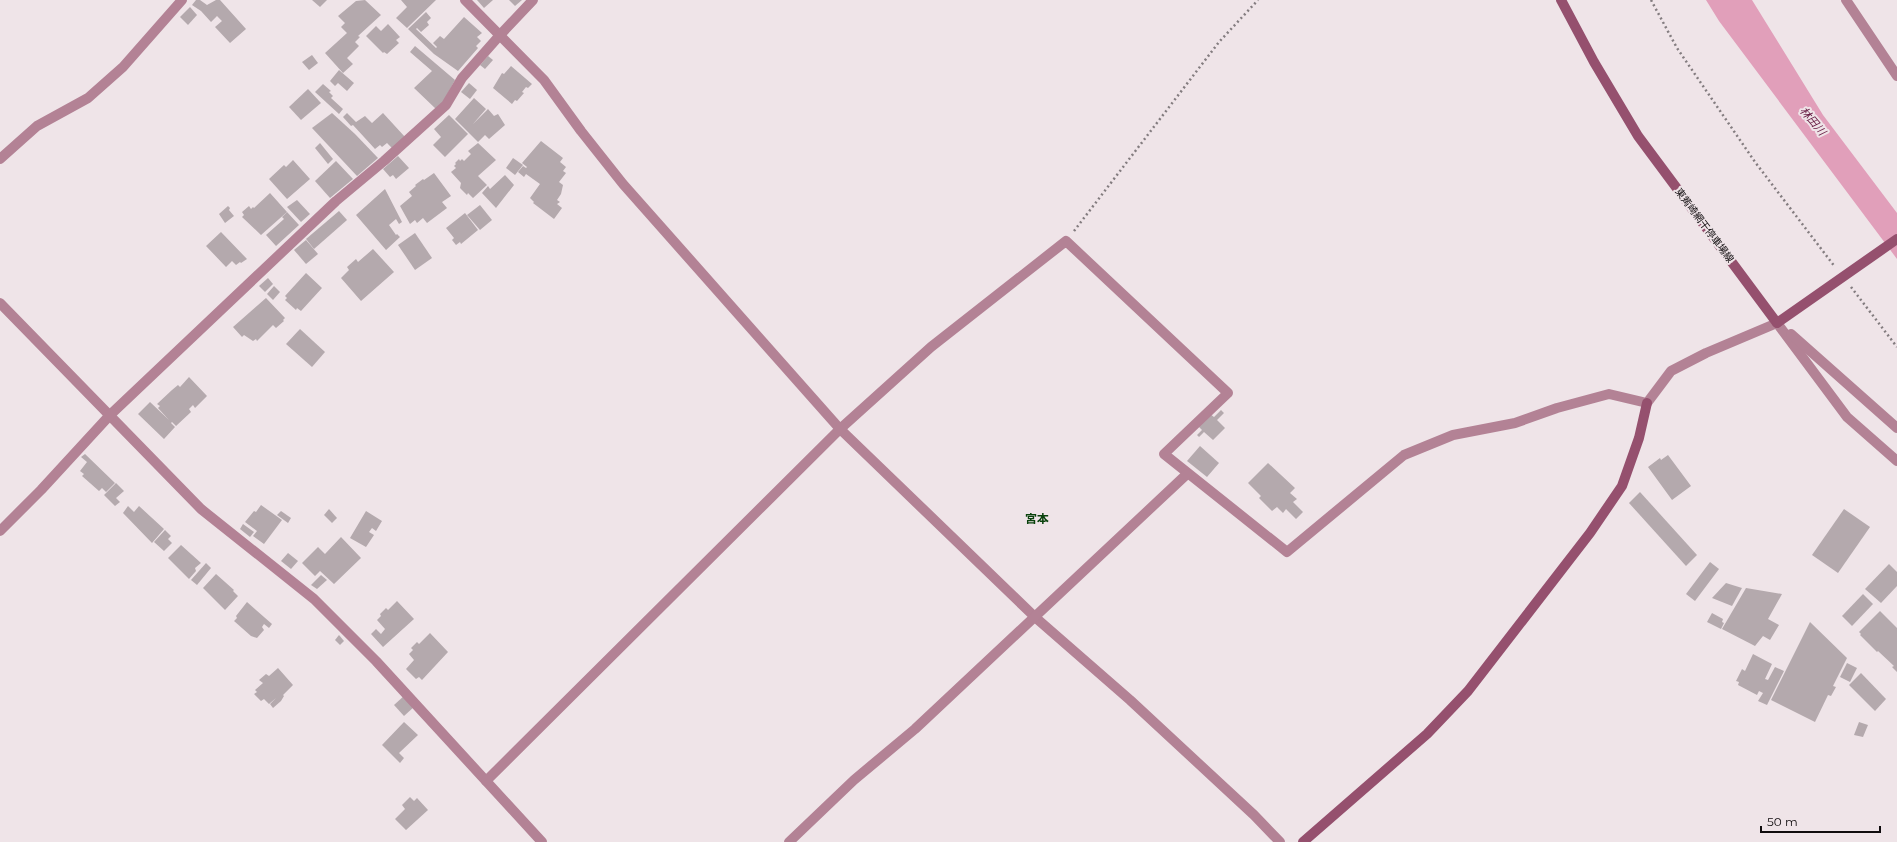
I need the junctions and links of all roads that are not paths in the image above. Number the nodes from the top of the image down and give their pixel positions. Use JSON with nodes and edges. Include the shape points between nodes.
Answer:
{"nodes":[{"id":1,"x":182,"y":0,"type":"edge"},
{"id":2,"x":465,"y":0,"type":"edge"},
{"id":3,"x":533,"y":0,"type":"edge"},
{"id":4,"x":1561,"y":0,"type":"edge"},
{"id":5,"x":1846,"y":0,"type":"edge"},
{"id":6,"x":500,"y":34,"type":"junction"},
{"id":7,"x":1897,"y":76,"type":"edge"},
{"id":8,"x":0,"y":159,"type":"edge"},
{"id":9,"x":1897,"y":238,"type":"edge"},
{"id":10,"x":0,"y":303,"type":"edge"},
{"id":11,"x":1777,"y":322,"type":"junction"},
{"id":12,"x":1647,"y":403,"type":"junction"},
{"id":13,"x":110,"y":416,"type":"junction"},
{"id":14,"x":1897,"y":428,"type":"edge"},
{"id":15,"x":840,"y":429,"type":"junction"},
{"id":16,"x":1897,"y":461,"type":"edge"},
{"id":17,"x":1188,"y":474,"type":"junction"},
{"id":18,"x":0,"y":531,"type":"edge"},
{"id":19,"x":1036,"y":618,"type":"junction"},
{"id":20,"x":486,"y":781,"type":"junction"},
{"id":21,"x":542,"y":842,"type":"edge"},
{"id":22,"x":790,"y":842,"type":"edge"},
{"id":23,"x":1280,"y":842,"type":"edge"},
{"id":24,"x":1303,"y":842,"type":"edge"}],
"edges":[{"from":1,"to":8,"type":"street","via":[[123,67],[88,98],[37,126]]},
{"from":2,"to":6,"type":"street"},
{"from":3,"to":6,"type":"street"},
{"from":4,"to":11,"type":"street","name":"東觜崎網干停車場線","via":[[1638,136]]},
{"from":5,"to":7,"type":"street"},
{"from":6,"to":13,"type":"street","via":[[462,78],[446,105],[336,201]]},
{"from":6,"to":15,"type":"street","via":[[544,80],[623,184]]},
{"from":9,"to":11,"type":"street","bridge":true},
{"from":10,"to":13,"type":"street"},
{"from":11,"to":12,"type":"street","via":[[1671,371]]},
{"from":11,"to":14,"type":"street"},
{"from":11,"to":16,"type":"street","via":[[1846,417]]},
{"from":12,"to":17,"type":"street","via":[[1609,394],[1515,423],[1453,436],[1404,455],[1287,552]]},
{"from":12,"to":24,"type":"street","via":[[1639,438],[1622,486],[1590,533],[1468,691],[1427,734]]},
{"from":13,"to":18,"type":"street"},
{"from":13,"to":20,"type":"street","via":[[201,509],[314,599],[376,661]]},
{"from":15,"to":17,"type":"street","via":[[931,347],[1066,241],[1228,393],[1164,454]]},
{"from":15,"to":19,"type":"street"},
{"from":15,"to":20,"type":"street"},
{"from":17,"to":19,"type":"street"},
{"from":19,"to":22,"type":"street","via":[[916,729],[854,780]]},
{"from":19,"to":23,"type":"street","via":[[1136,705]]},
{"from":20,"to":21,"type":"street"}]}
